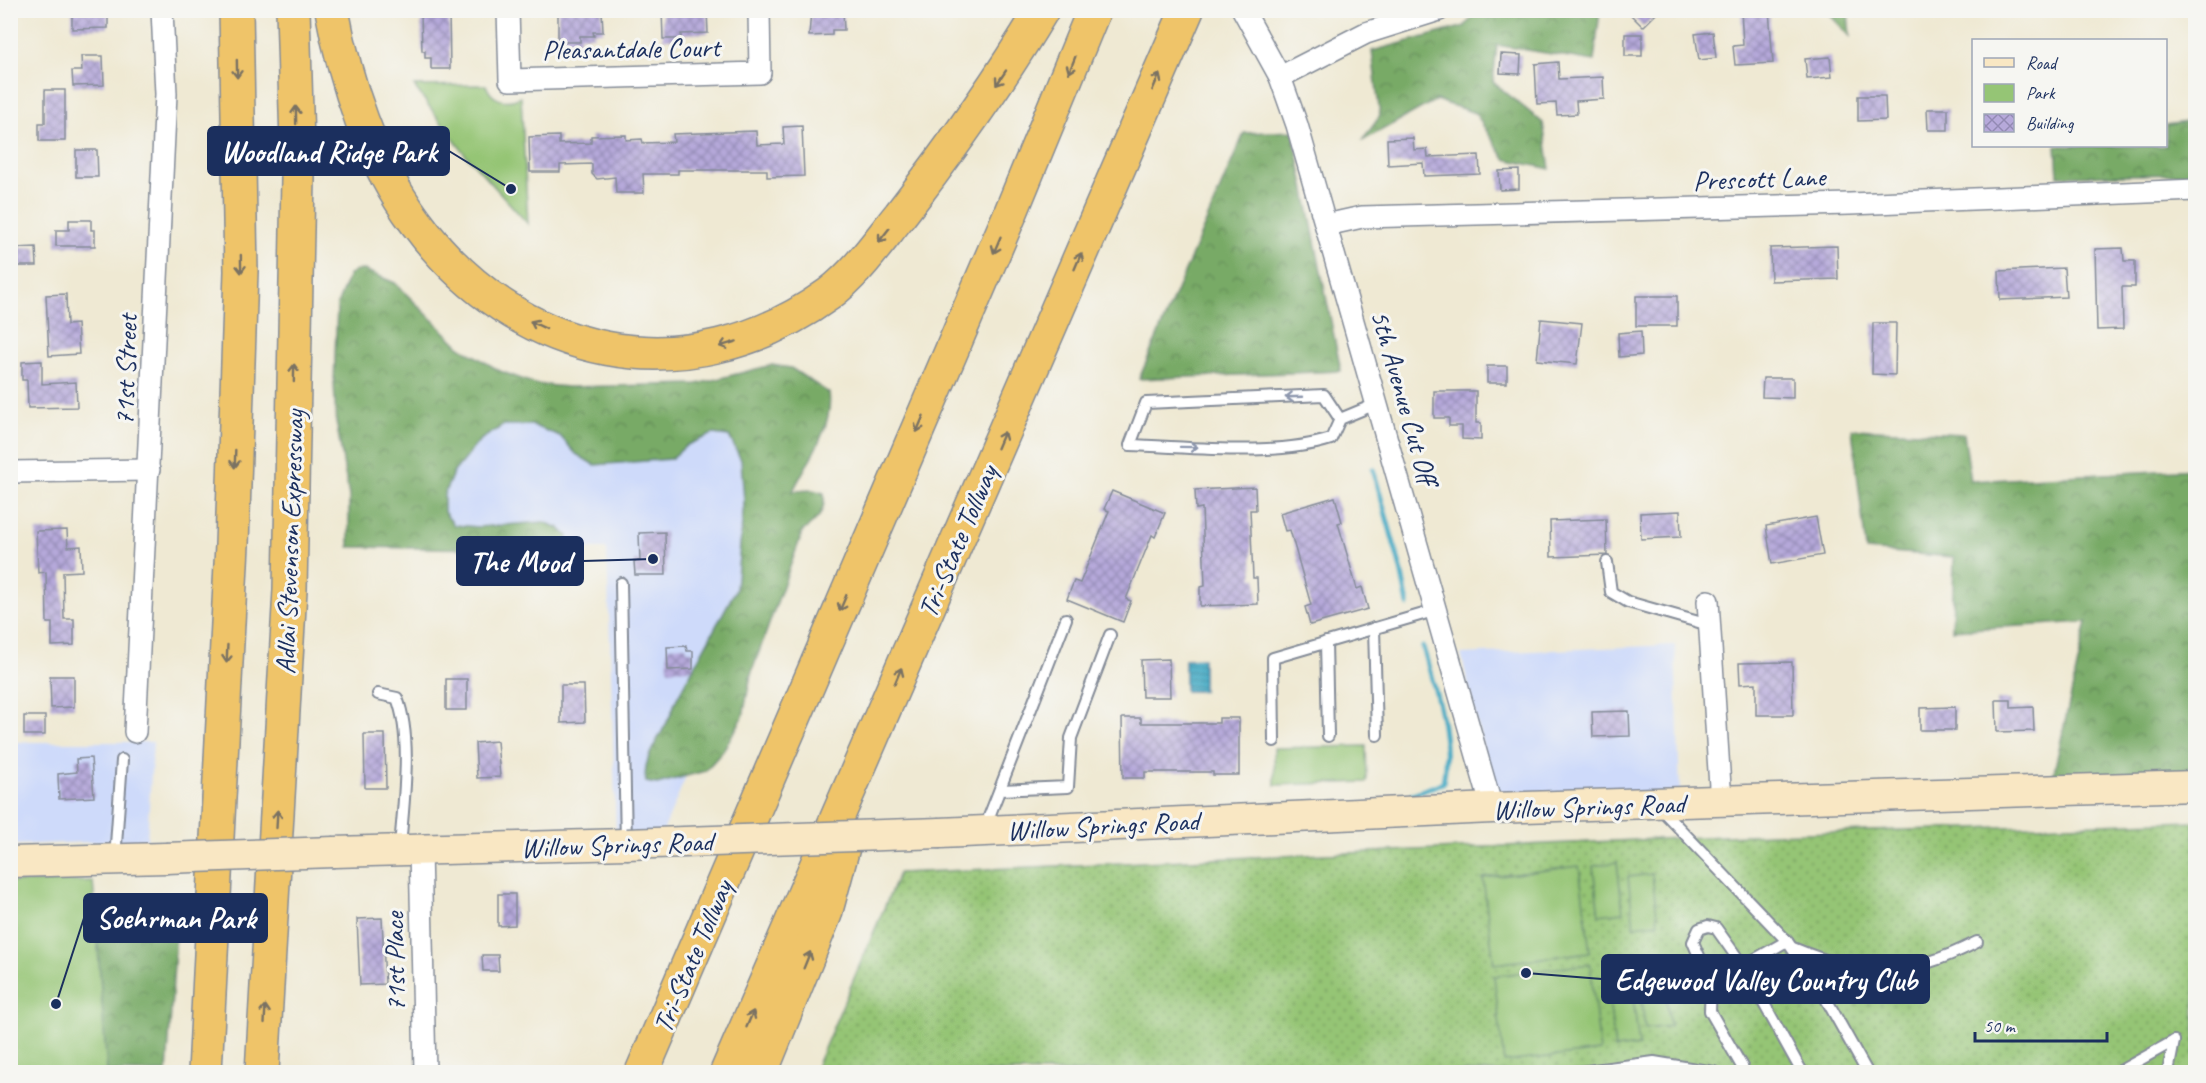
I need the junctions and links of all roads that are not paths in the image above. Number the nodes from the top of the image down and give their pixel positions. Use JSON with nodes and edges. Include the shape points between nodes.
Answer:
{"nodes":[{"id":1,"x":162,"y":10,"type":"edge"},
{"id":2,"x":236,"y":10,"type":"edge"},
{"id":3,"x":293,"y":10,"type":"edge"},
{"id":4,"x":332,"y":10,"type":"edge"},
{"id":5,"x":508,"y":10,"type":"edge"},
{"id":6,"x":759,"y":10,"type":"edge"},
{"id":7,"x":1042,"y":10,"type":"edge"},
{"id":8,"x":1094,"y":10,"type":"edge"},
{"id":9,"x":1187,"y":10,"type":"edge"},
{"id":10,"x":1439,"y":10,"type":"edge"},
{"id":11,"x":1248,"y":19,"type":"edge"},
{"id":12,"x":1280,"y":77,"type":"junction"},
{"id":13,"x":2196,"y":190,"type":"edge"},
{"id":14,"x":1326,"y":225,"type":"junction"},
{"id":15,"x":1376,"y":404,"type":"junction"},
{"id":16,"x":1340,"y":419,"type":"junction"},
{"id":17,"x":149,"y":470,"type":"junction"},
{"id":18,"x":10,"y":472,"type":"edge"},
{"id":19,"x":1607,"y":562,"type":"dead end"},
{"id":20,"x":621,"y":583,"type":"dead end"},
{"id":21,"x":1708,"y":601,"type":"dead end"},
{"id":22,"x":1437,"y":610,"type":"junction"},
{"id":23,"x":1066,"y":619,"type":"dead end"},
{"id":24,"x":1709,"y":625,"type":"junction"},
{"id":25,"x":1374,"y":628,"type":"junction"},
{"id":26,"x":1110,"y":635,"type":"dead end"},
{"id":27,"x":1326,"y":642,"type":"junction"},
{"id":28,"x":378,"y":694,"type":"dead end"},
{"id":29,"x":875,"y":730,"type":"junction"},
{"id":30,"x":135,"y":732,"type":"dead end"},
{"id":31,"x":1328,"y":735,"type":"dead end"},
{"id":32,"x":1377,"y":735,"type":"dead end"},
{"id":33,"x":1274,"y":741,"type":"dead end"},
{"id":34,"x":122,"y":760,"type":"dead end"},
{"id":35,"x":2196,"y":786,"type":"edge"},
{"id":36,"x":1000,"y":790,"type":"junction"},
{"id":37,"x":1721,"y":802,"type":"junction"},
{"id":38,"x":1656,"y":804,"type":"junction"},
{"id":39,"x":1492,"y":808,"type":"junction"},
{"id":40,"x":984,"y":831,"type":"junction"},
{"id":41,"x":626,"y":844,"type":"junction"},
{"id":42,"x":410,"y":851,"type":"junction"},
{"id":43,"x":115,"y":859,"type":"junction"},
{"id":44,"x":10,"y":862,"type":"edge"},
{"id":45,"x":1977,"y":942,"type":"dead end"},
{"id":46,"x":1790,"y":944,"type":"junction"},
{"id":47,"x":1743,"y":966,"type":"junction"},
{"id":48,"x":1711,"y":984,"type":"junction"},
{"id":49,"x":205,"y":1072,"type":"edge"},
{"id":50,"x":262,"y":1072,"type":"edge"},
{"id":51,"x":425,"y":1072,"type":"edge"},
{"id":52,"x":642,"y":1072,"type":"edge"},
{"id":53,"x":727,"y":1072,"type":"edge"},
{"id":54,"x":761,"y":1072,"type":"edge"},
{"id":55,"x":1579,"y":1072,"type":"edge"},
{"id":56,"x":1714,"y":1072,"type":"edge"},
{"id":57,"x":1732,"y":1072,"type":"edge"},
{"id":58,"x":1744,"y":1072,"type":"edge"},
{"id":59,"x":1802,"y":1072,"type":"edge"},
{"id":60,"x":1867,"y":1072,"type":"edge"},
{"id":61,"x":2118,"y":1072,"type":"edge"},
{"id":62,"x":2168,"y":1072,"type":"edge"}],
"edges":[{"from":1,"to":17,"type":"street","name":"71st Street","via":[[166,94]]},
{"from":2,"to":49,"type":"highway","name":"Adlai Stevenson Expressway","one_way":true,"via":[[241,271]]},
{"from":50,"to":3,"type":"highway","name":"Adlai Stevenson Expressway","one_way":true,"via":[[290,590],[298,178]]},
{"from":7,"to":4,"type":"highway","one_way":true,"via":[[1005,73],[948,153],[867,257],[832,292],[796,316],[750,338],[716,348],[669,354],[618,351],[569,339],[489,297],[450,264],[414,220],[358,112],[340,58]]},
{"from":5,"to":6,"type":"street","name":"Pleasantdale Court","via":[[510,80],[760,73]]},
{"from":8,"to":52,"type":"highway","name":"Tri-State Tollway","one_way":true,"via":[[1002,234]]},
{"from":29,"to":9,"type":"highway","name":"Tri-State Tollway","one_way":true},
{"from":10,"to":12,"type":"street","via":[[1366,33]]},
{"from":11,"to":12,"type":"street","name":"5th Avenue Cut Off"},
{"from":12,"to":14,"type":"street","name":"5th Avenue Cut Off"},
{"from":13,"to":14,"type":"street","name":"Prescott Lane","via":[[1362,217]]},
{"from":14,"to":15,"type":"street","name":"5th Avenue Cut Off"},
{"from":15,"to":16,"type":"lane"},
{"from":15,"to":22,"type":"street","name":"5th Avenue Cut Off"},
{"from":16,"to":16,"type":"lane","one_way":true,"via":[[1324,395],[1146,403],[1130,445],[1275,449],[1313,445],[1331,439]]},
{"from":17,"to":18,"type":"street"},
{"from":17,"to":30,"type":"street","name":"71st Street"},
{"from":19,"to":24,"type":"lane","via":[[1611,592],[1628,602]]},
{"from":20,"to":41,"type":"lane"},
{"from":21,"to":24,"type":"street"},
{"from":22,"to":25,"type":"lane"},
{"from":22,"to":39,"type":"street","name":"5th Avenue Cut Off"},
{"from":23,"to":36,"type":"lane"},
{"from":24,"to":37,"type":"street"},
{"from":25,"to":27,"type":"lane"},
{"from":25,"to":32,"type":"lane"},
{"from":26,"to":36,"type":"lane","via":[[1071,738],[1068,787]]},
{"from":27,"to":31,"type":"lane"},
{"from":27,"to":33,"type":"lane","via":[[1273,658]]},
{"from":28,"to":42,"type":"lane","via":[[397,698],[402,710]]},
{"from":53,"to":29,"type":"highway","name":"Tri-State Tollway","one_way":true},
{"from":54,"to":29,"type":"highway","one_way":true,"via":[[825,914]]},
{"from":34,"to":43,"type":"lane"},
{"from":35,"to":37,"type":"main road","name":"Willow Springs Road"},
{"from":36,"to":40,"type":"lane"},
{"from":37,"to":38,"type":"main road","name":"Willow Springs Road"},
{"from":38,"to":39,"type":"main road","name":"Willow Springs Road"},
{"from":38,"to":46,"type":"lane"},
{"from":39,"to":40,"type":"main road","name":"Willow Springs Road"},
{"from":40,"to":41,"type":"main road","name":"Willow Springs Road","bridge":true},
{"from":41,"to":42,"type":"main road","name":"Willow Springs Road"},
{"from":42,"to":43,"type":"main road","name":"Willow Springs Road","bridge":true},
{"from":42,"to":51,"type":"street","name":"71st Place"},
{"from":43,"to":44,"type":"main road","name":"Willow Springs Road"},
{"from":45,"to":46,"type":"lane","via":[[1948,957],[1887,970],[1832,964]]},
{"from":46,"to":47,"type":"lane"},
{"from":46,"to":60,"type":"lane"},
{"from":47,"to":48,"type":"lane"},
{"from":47,"to":48,"type":"lane","via":[[1716,928],[1699,929],[1694,946]]},
{"from":47,"to":59,"type":"lane"},
{"from":48,"to":58,"type":"lane","via":[[1710,1011]]},
{"from":55,"to":56,"type":"lane","via":[[1654,1062]]},
{"from":57,"to":58,"type":"lane"},
{"from":61,"to":62,"type":"lane","via":[[2174,1041]]}]}
